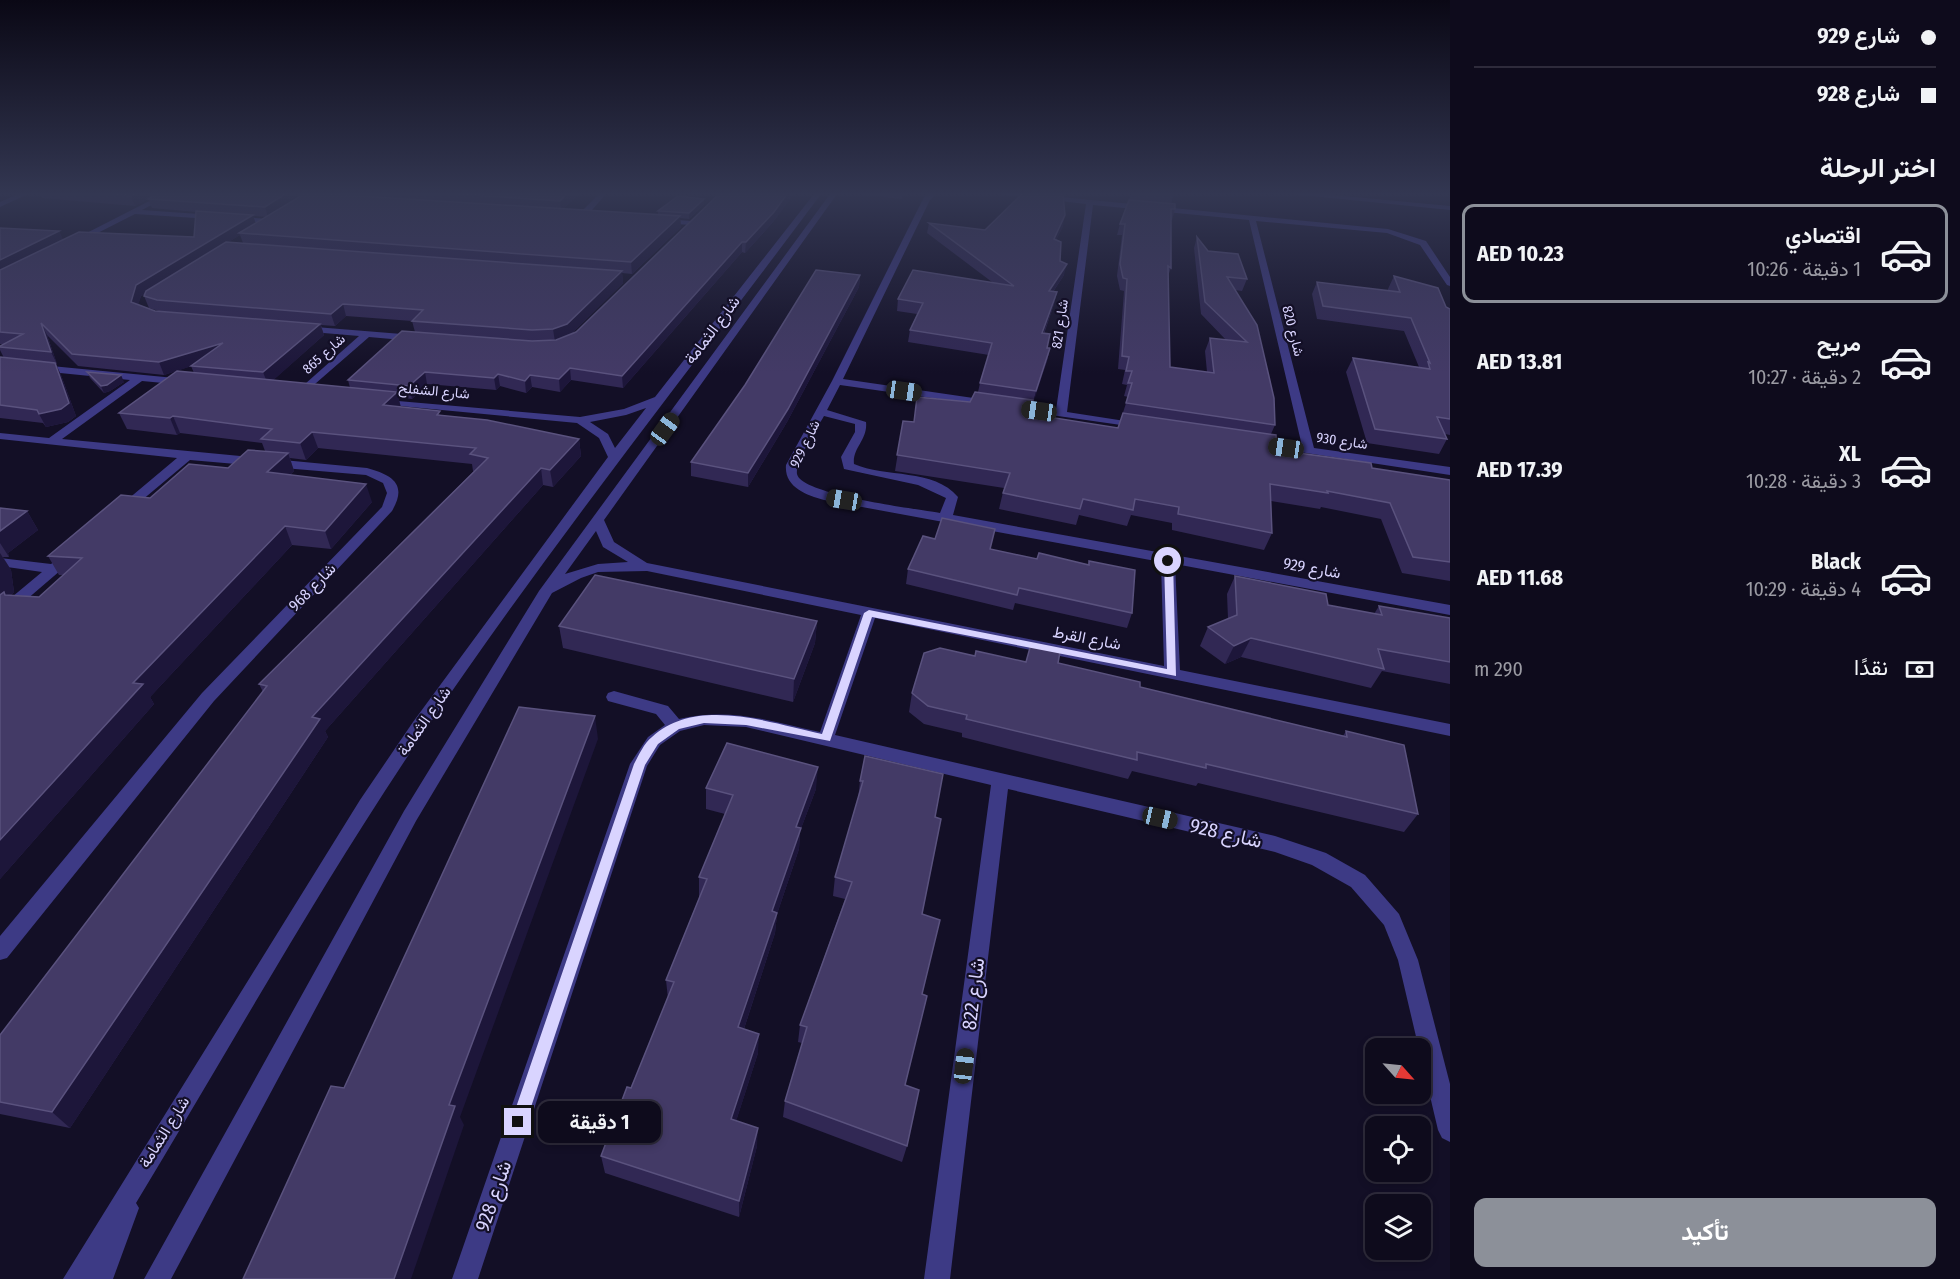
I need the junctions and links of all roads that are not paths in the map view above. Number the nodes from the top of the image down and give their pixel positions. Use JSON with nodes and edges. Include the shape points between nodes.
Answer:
{"nodes":[{"id":1,"x":772,"y":254,"type":"edge"},
{"id":2,"x":791,"y":254,"type":"edge"},
{"id":3,"x":900,"y":254,"type":"edge"},
{"id":4,"x":1083,"y":254,"type":"edge"},
{"id":5,"x":1261,"y":254,"type":"edge"},
{"id":6,"x":1430,"y":254,"type":"edge"},
{"id":7,"x":1450,"y":283,"type":"edge"},
{"id":8,"x":294,"y":328,"type":"edge"},
{"id":9,"x":366,"y":334,"type":"junction"},
{"id":10,"x":422,"y":339,"type":"edge"},
{"id":11,"x":0,"y":364,"type":"edge"},
{"id":12,"x":139,"y":378,"type":"junction"},
{"id":13,"x":837,"y":381,"type":"junction"},
{"id":14,"x":197,"y":383,"type":"edge"},
{"id":15,"x":300,"y":394,"type":"edge"},
{"id":16,"x":662,"y":397,"type":"junction"},
{"id":17,"x":371,"y":400,"type":"edge"},
{"id":18,"x":820,"y":412,"type":"junction"},
{"id":19,"x":1061,"y":414,"type":"junction"},
{"id":20,"x":580,"y":420,"type":"junction"},
{"id":21,"x":1155,"y":428,"type":"edge"},
{"id":22,"x":0,"y":435,"type":"edge"},
{"id":23,"x":53,"y":440,"type":"junction"},
{"id":24,"x":1250,"y":442,"type":"edge"},
{"id":25,"x":1309,"y":451,"type":"junction"},
{"id":26,"x":187,"y":456,"type":"junction"},
{"id":27,"x":614,"y":458,"type":"junction"},
{"id":28,"x":1450,"y":471,"type":"edge"},
{"id":29,"x":116,"y":516,"type":"edge"},
{"id":30,"x":945,"y":519,"type":"junction"},
{"id":31,"x":598,"y":520,"type":"junction"},
{"id":32,"x":81,"y":546,"type":"edge"},
{"id":33,"x":1168,"y":561,"type":"junction"},
{"id":34,"x":0,"y":562,"type":"edge"},
{"id":35,"x":647,"y":567,"type":"junction"},
{"id":36,"x":54,"y":568,"type":"junction"},
{"id":37,"x":546,"y":591,"type":"junction"},
{"id":38,"x":1450,"y":610,"type":"edge"},
{"id":39,"x":869,"y":613,"type":"junction"},
{"id":40,"x":0,"y":615,"type":"edge"},
{"id":41,"x":1172,"y":674,"type":"junction"},
{"id":42,"x":614,"y":697,"type":"dead end"},
{"id":43,"x":675,"y":726,"type":"junction"},
{"id":44,"x":1450,"y":730,"type":"edge"},
{"id":45,"x":826,"y":738,"type":"junction"},
{"id":46,"x":1000,"y":781,"type":"junction"},
{"id":47,"x":0,"y":951,"type":"edge"},
{"id":48,"x":1450,"y":1130,"type":"edge"},
{"id":49,"x":135,"y":1179,"type":"junction"},
{"id":50,"x":76,"y":1279,"type":"edge"},
{"id":51,"x":100,"y":1279,"type":"edge"},
{"id":52,"x":157,"y":1279,"type":"edge"},
{"id":53,"x":465,"y":1279,"type":"edge"},
{"id":54,"x":937,"y":1279,"type":"edge"}],
"edges":[{"from":1,"to":16,"type":"street","name":"شارع الثمامة"},
{"from":2,"to":31,"type":"street","name":"شارع الثمامة"},
{"from":3,"to":13,"type":"street","name":"شارع 929"},
{"from":4,"to":19,"type":"street","name":"شارع 821"},
{"from":5,"to":25,"type":"street","name":"شارع 820"},
{"from":6,"to":7,"type":"street"},
{"from":8,"to":9,"type":"street","name":"شارع 865"},
{"from":9,"to":10,"type":"street","name":"شارع 865"},
{"from":9,"to":15,"type":"street","name":"شارع 865"},
{"from":11,"to":12,"type":"street"},
{"from":12,"to":14,"type":"street"},
{"from":12,"to":23,"type":"street"},
{"from":13,"to":18,"type":"street","name":"شارع 929"},
{"from":13,"to":19,"type":"street"},
{"from":16,"to":20,"type":"street","name":"شارع الشفلح","via":[[626,412]]},
{"from":16,"to":27,"type":"street","name":"شارع الثمامة"},
{"from":17,"to":20,"type":"street","name":"شارع الشفلح"},
{"from":18,"to":30,"type":"street","via":[[860,422],[861,432],[847,457],[848,466],[942,488],[952,497]]},
{"from":18,"to":30,"type":"street","name":"شارع 929","via":[[792,465],[791,475],[797,484],[824,496]]},
{"from":19,"to":21,"type":"street"},
{"from":20,"to":27,"type":"street","name":"شارع الشفلح","via":[[604,436]]},
{"from":22,"to":23,"type":"street","name":"شارع 968"},
{"from":23,"to":26,"type":"street","name":"شارع 968"},
{"from":24,"to":25,"type":"street","name":"شارع 930"},
{"from":25,"to":28,"type":"street","name":"شارع 930"},
{"from":26,"to":29,"type":"street"},
{"from":26,"to":47,"type":"street","name":"شارع 968","via":[[367,472],[384,477],[393,486],[394,496],[388,508],[208,697]]},
{"from":27,"to":49,"type":"street","name":"شارع الثمامة","via":[[366,805]]},
{"from":30,"to":33,"type":"street","name":"شارع 929"},
{"from":31,"to":35,"type":"street","name":"شارع القرط","via":[[608,544]]},
{"from":31,"to":37,"type":"street","name":"شارع الثمامة"},
{"from":32,"to":36,"type":"street"},
{"from":33,"to":38,"type":"street","name":"شارع 929"},
{"from":33,"to":41,"type":"street"},
{"from":34,"to":36,"type":"street"},
{"from":35,"to":37,"type":"street","name":"شارع القرط","via":[[596,566]]},
{"from":35,"to":39,"type":"street","name":"شارع القرط"},
{"from":36,"to":40,"type":"street"},
{"from":37,"to":52,"type":"street","name":"شارع الثمامة","via":[[410,816]]},
{"from":39,"to":41,"type":"street","name":"شارع القرط"},
{"from":39,"to":45,"type":"street"},
{"from":41,"to":44,"type":"street","name":"شارع القرط"},
{"from":42,"to":43,"type":"street","via":[[662,710]]},
{"from":43,"to":45,"type":"street","name":"شارع 928","via":[[704,719],[746,721]]},
{"from":43,"to":53,"type":"street","name":"شارع 928","via":[[654,741],[639,764]]},
{"from":45,"to":46,"type":"street","name":"شارع 928"},
{"from":46,"to":48,"type":"street","name":"شارع 928","via":[[1275,844],[1319,859],[1358,881],[1392,920],[1408,960]]},
{"from":46,"to":54,"type":"street","name":"شارع 822"},
{"from":49,"to":50,"type":"street","name":"شارع الثمامة"},
{"from":49,"to":51,"type":"street"}]}
